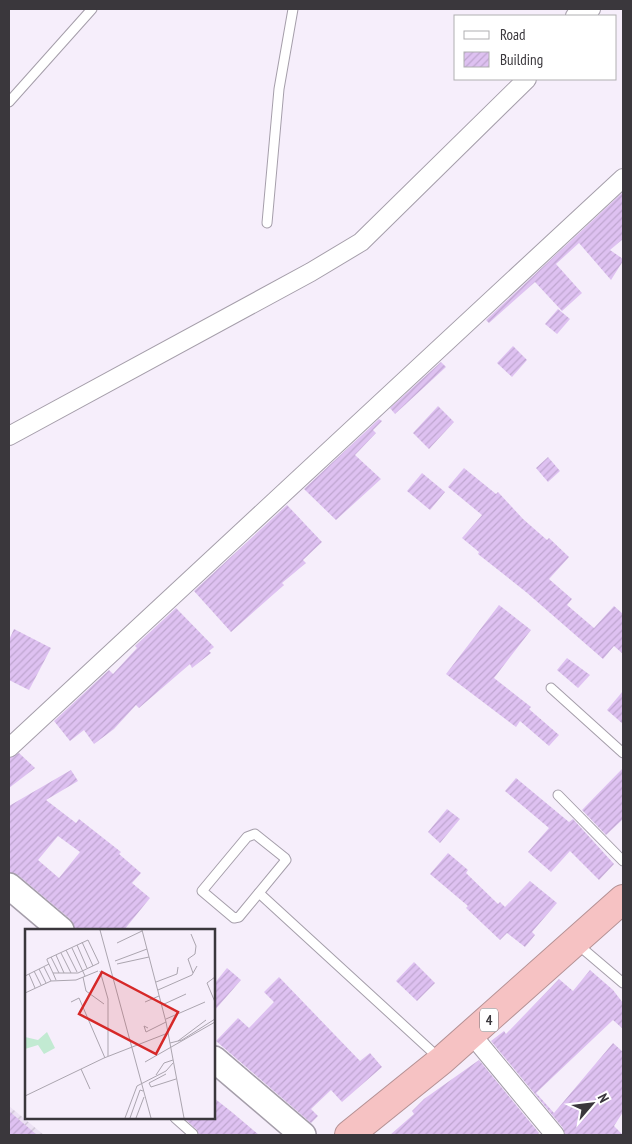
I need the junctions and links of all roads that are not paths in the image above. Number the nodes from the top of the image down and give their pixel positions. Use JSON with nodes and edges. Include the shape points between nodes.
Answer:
{"nodes":[{"id":1,"x":92,"y":9,"type":"edge"},
{"id":2,"x":294,"y":9,"type":"edge"},
{"id":3,"x":590,"y":9,"type":"edge"},
{"id":4,"x":577,"y":15,"type":"edge"},
{"id":5,"x":526,"y":80,"type":"edge"},
{"id":6,"x":9,"y":102,"type":"edge"},
{"id":7,"x":623,"y":178,"type":"edge"},
{"id":8,"x":267,"y":223,"type":"dead end"},
{"id":9,"x":9,"y":436,"type":"edge"},
{"id":10,"x":551,"y":688,"type":"dead end"},
{"id":11,"x":9,"y":748,"type":"edge"},
{"id":12,"x":623,"y":753,"type":"edge"},
{"id":13,"x":558,"y":795,"type":"dead end"},
{"id":14,"x":623,"y":861,"type":"edge"},
{"id":15,"x":9,"y":886,"type":"edge"},
{"id":16,"x":259,"y":893,"type":"junction"},
{"id":17,"x":622,"y":903,"type":"edge"},
{"id":18,"x":60,"y":929,"type":"edge"},
{"id":19,"x":576,"y":943,"type":"junction"},
{"id":20,"x":623,"y":983,"type":"edge"},
{"id":21,"x":472,"y":1035,"type":"junction"},
{"id":22,"x":215,"y":1060,"type":"edge"},
{"id":23,"x":442,"y":1060,"type":"junction"},
{"id":24,"x":176,"y":1119,"type":"edge"},
{"id":25,"x":193,"y":1134,"type":"dead end"},
{"id":26,"x":303,"y":1135,"type":"edge"},
{"id":27,"x":349,"y":1135,"type":"edge"},
{"id":28,"x":554,"y":1135,"type":"edge"}],
"edges":[{"from":1,"to":6,"type":"lane"},
{"from":2,"to":8,"type":"lane","via":[[279,89]]},
{"from":3,"to":4,"type":"street"},
{"from":5,"to":9,"type":"street","via":[[361,242],[303,277]]},
{"from":7,"to":11,"type":"street"},
{"from":10,"to":12,"type":"lane"},
{"from":13,"to":14,"type":"lane"},
{"from":15,"to":18,"type":"street"},
{"from":16,"to":16,"type":"lane","via":[[239,917],[234,918],[202,890],[248,836],[255,834],[286,860]]},
{"from":16,"to":23,"type":"lane"},
{"from":17,"to":19,"type":"highway","number":"4"},
{"from":19,"to":20,"type":"lane"},
{"from":19,"to":21,"type":"highway","number":"4"},
{"from":21,"to":23,"type":"highway","number":"4"},
{"from":21,"to":28,"type":"street"},
{"from":22,"to":26,"type":"street"},
{"from":23,"to":27,"type":"highway","number":"4"},
{"from":24,"to":25,"type":"lane"}]}
